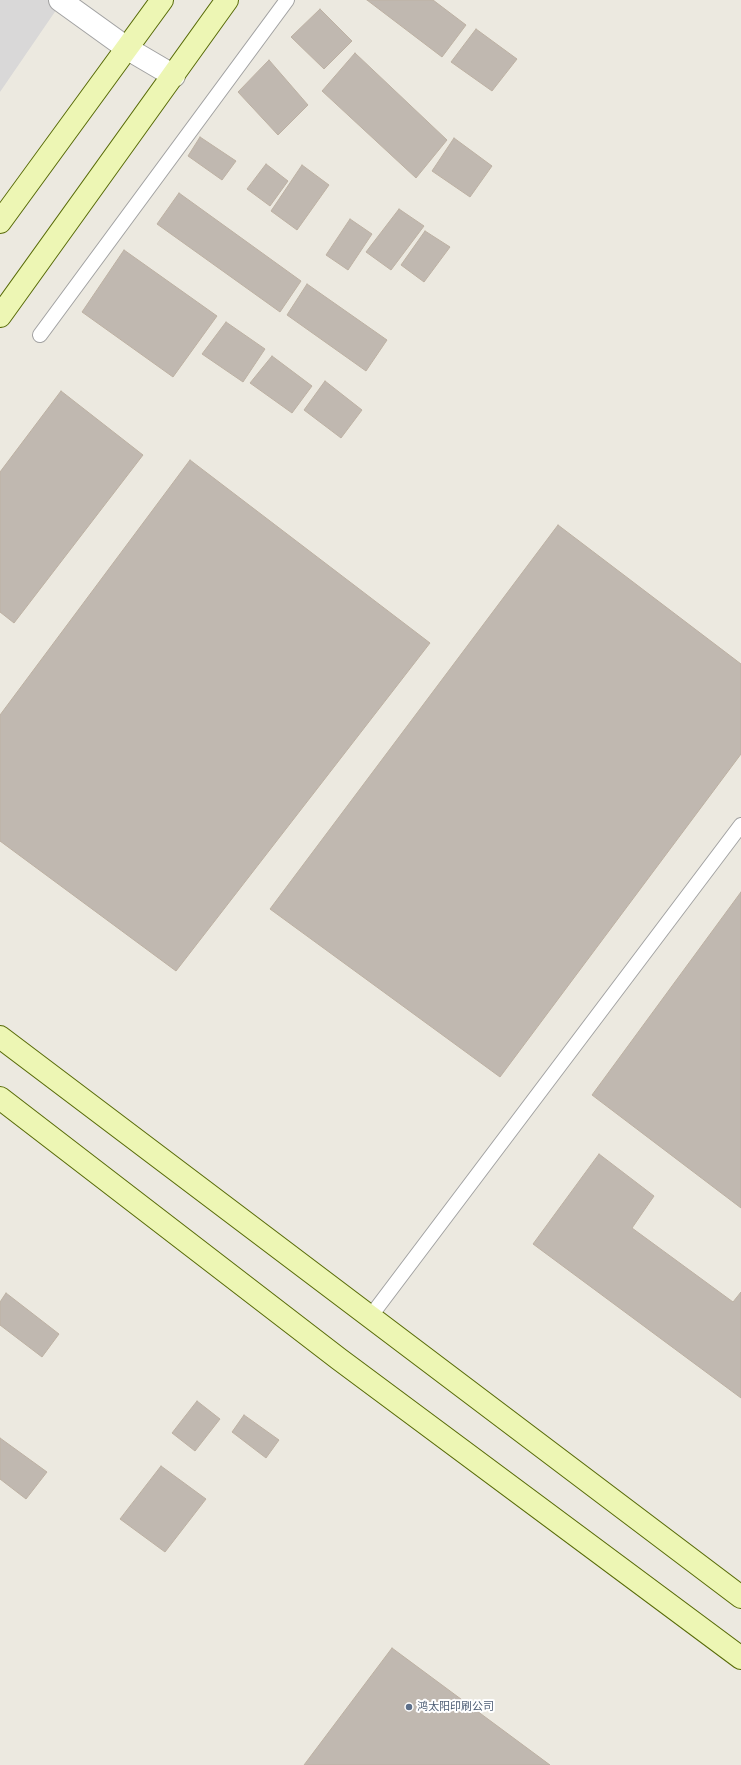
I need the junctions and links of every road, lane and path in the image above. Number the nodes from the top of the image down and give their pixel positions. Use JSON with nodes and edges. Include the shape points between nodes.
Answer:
{"nodes":[{"id":1,"x":60,"y":0,"type":"edge"},
{"id":2,"x":162,"y":0,"type":"edge"},
{"id":3,"x":227,"y":0,"type":"edge"},
{"id":4,"x":287,"y":0,"type":"edge"},
{"id":5,"x":128,"y":49,"type":"junction"},
{"id":6,"x":174,"y":76,"type":"junction"},
{"id":7,"x":0,"y":222,"type":"edge"},
{"id":8,"x":0,"y":316,"type":"edge"},
{"id":9,"x":40,"y":335,"type":"dead end"},
{"id":10,"x":741,"y":825,"type":"edge"},
{"id":11,"x":0,"y":1037,"type":"edge"},
{"id":12,"x":0,"y":1098,"type":"edge"},
{"id":13,"x":370,"y":1317,"type":"junction"},
{"id":14,"x":741,"y":1597,"type":"edge"},
{"id":15,"x":741,"y":1658,"type":"edge"}],
"edges":[{"from":1,"to":5,"type":"street"},
{"from":2,"to":5,"type":"street"},
{"from":3,"to":6,"type":"street"},
{"from":4,"to":9,"type":"lane"},
{"from":5,"to":6,"type":"street"},
{"from":5,"to":7,"type":"street"},
{"from":6,"to":8,"type":"street"},
{"from":10,"to":13,"type":"lane"},
{"from":11,"to":13,"type":"street"},
{"from":12,"to":15,"type":"street","via":[[339,1359]]},
{"from":13,"to":14,"type":"street"}]}
